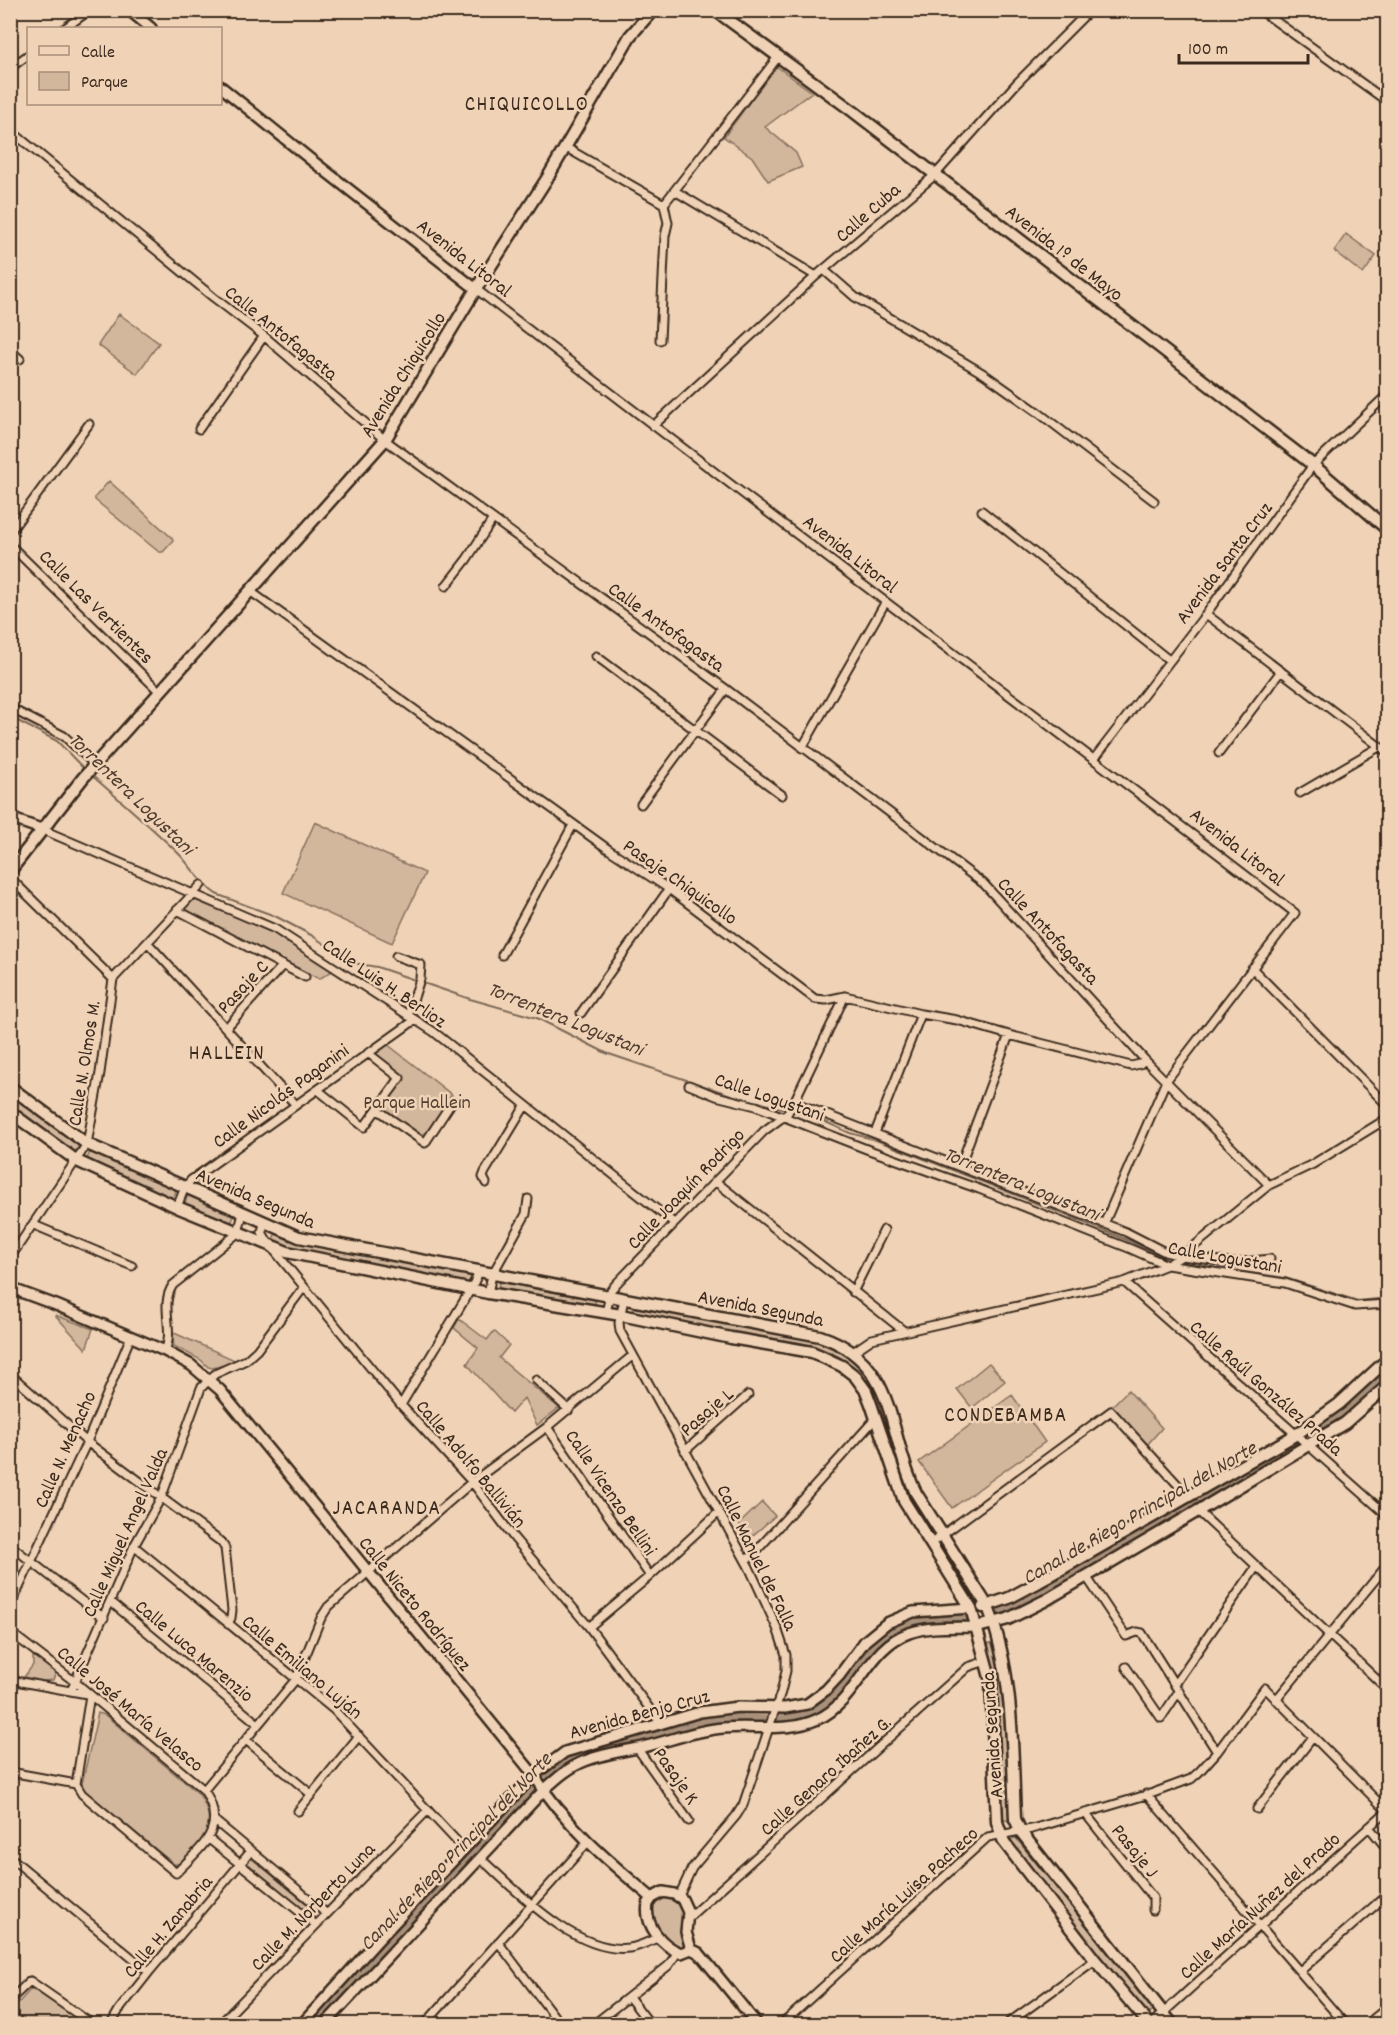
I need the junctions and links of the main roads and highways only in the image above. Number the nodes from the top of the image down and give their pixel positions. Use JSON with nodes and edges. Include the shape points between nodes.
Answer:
{"nodes":[{"id":1,"x":654,"y":10,"type":"edge"},
{"id":2,"x":715,"y":10,"type":"edge"},
{"id":3,"x":1388,"y":530,"type":"edge"},
{"id":4,"x":10,"y":871,"type":"edge"},
{"id":5,"x":10,"y":1087,"type":"edge"},
{"id":6,"x":10,"y":1112,"type":"edge"},
{"id":7,"x":1388,"y":1359,"type":"edge"},
{"id":8,"x":1388,"y":1385,"type":"edge"},
{"id":9,"x":988,"y":1607,"type":"junction"},
{"id":10,"x":971,"y":1608,"type":"junction"},
{"id":11,"x":995,"y":1623,"type":"junction"},
{"id":12,"x":978,"y":1627,"type":"junction"},
{"id":13,"x":1150,"y":2025,"type":"edge"},
{"id":14,"x":1172,"y":2025,"type":"edge"}],
"edges":[{"from":1,"to":4,"type":"main road","name":"Avenida Chiquicollo","via":[[630,36],[385,440],[90,769]]},
{"from":2,"to":3,"type":"main road","name":"Avenida 1º de Mayo","via":[[1313,465]]},
{"from":5,"to":9,"type":"main road","name":"Avenida Segunda","via":[[87,1144],[285,1233],[835,1341],[872,1371],[884,1394],[910,1480]]},
{"from":6,"to":10,"type":"main road","name":"Avenida Segunda","via":[[77,1161],[287,1252],[828,1358],[855,1376],[866,1391],[898,1489]]},
{"from":7,"to":9,"type":"main road","name":"Avenida Benjo Cruz","via":[[1339,1404],[1297,1434],[1039,1582]]},
{"from":8,"to":11,"type":"main road","name":"Avenida Benjo Cruz","via":[[1345,1423],[1309,1445],[1046,1600]]},
{"from":9,"to":10,"type":"main road","name":"Avenida Benjo Cruz"},
{"from":9,"to":11,"type":"main road","name":"Avenida Segunda"},
{"from":10,"to":12,"type":"main road","name":"Avenida Segunda"},
{"from":11,"to":12,"type":"main road","name":"Avenida Benjo Cruz"},
{"from":11,"to":14,"type":"main road","name":"Avenida Segunda","via":[[1008,1681],[1015,1819],[1021,1832]]},
{"from":12,"to":13,"type":"main road","name":"Avenida Segunda","via":[[991,1681],[1000,1834],[1095,1960]]}]}
